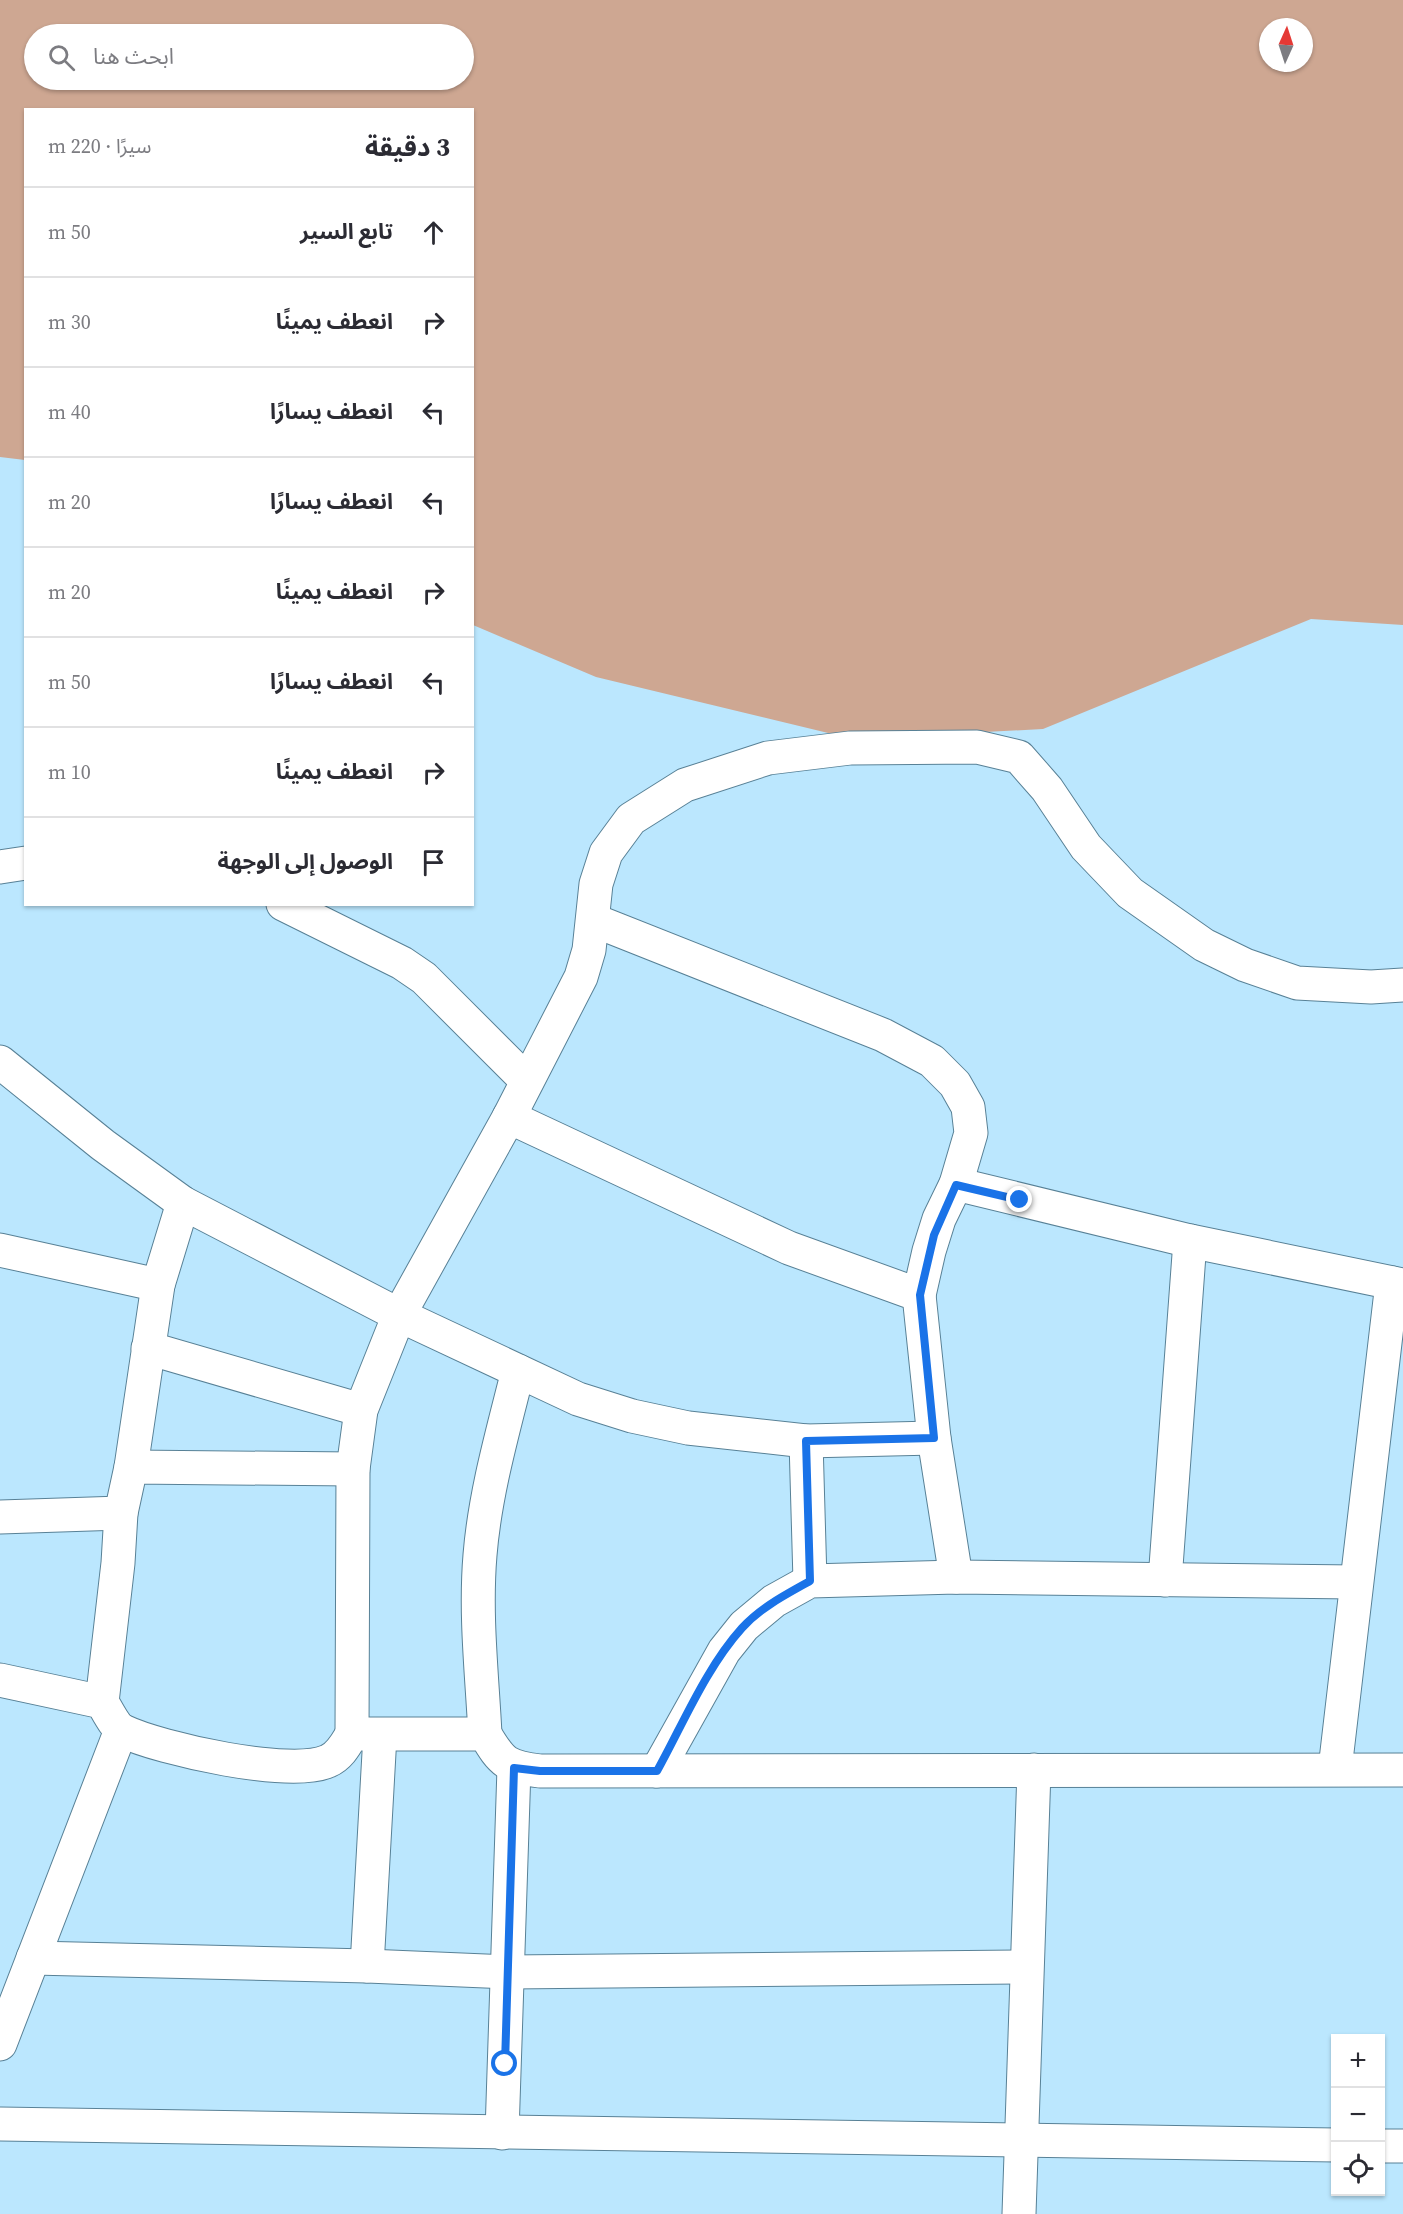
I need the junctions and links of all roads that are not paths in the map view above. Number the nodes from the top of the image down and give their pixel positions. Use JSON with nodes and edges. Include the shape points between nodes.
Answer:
{"nodes":[{"id":1,"x":24,"y":863,"type":"edge"},
{"id":2,"x":0,"y":867,"type":"edge"},
{"id":3,"x":287,"y":906,"type":"edge"},
{"id":4,"x":593,"y":920,"type":"junction"},
{"id":5,"x":1403,"y":985,"type":"edge"},
{"id":6,"x":0,"y":1062,"type":"edge"},
{"id":7,"x":527,"y":1081,"type":"junction"},
{"id":8,"x":509,"y":1117,"type":"junction"},
{"id":9,"x":956,"y":1185,"type":"junction"},
{"id":10,"x":183,"y":1203,"type":"junction"},
{"id":11,"x":1190,"y":1241,"type":"junction"},
{"id":12,"x":0,"y":1250,"type":"edge"},
{"id":13,"x":1398,"y":1284,"type":"edge"},
{"id":14,"x":158,"y":1285,"type":"junction"},
{"id":15,"x":920,"y":1295,"type":"junction"},
{"id":16,"x":399,"y":1315,"type":"junction"},
{"id":17,"x":148,"y":1348,"type":"junction"},
{"id":18,"x":518,"y":1371,"type":"junction"},
{"id":19,"x":361,"y":1410,"type":"junction"},
{"id":20,"x":934,"y":1438,"type":"junction"},
{"id":21,"x":806,"y":1441,"type":"junction"},
{"id":22,"x":131,"y":1467,"type":"junction"},
{"id":23,"x":353,"y":1469,"type":"junction"},
{"id":24,"x":121,"y":1512,"type":"junction"},
{"id":25,"x":0,"y":1517,"type":"edge"},
{"id":26,"x":957,"y":1577,"type":"junction"},
{"id":27,"x":1165,"y":1580,"type":"junction"},
{"id":28,"x":810,"y":1581,"type":"junction"},
{"id":29,"x":1355,"y":1582,"type":"junction"},
{"id":30,"x":0,"y":1680,"type":"edge"},
{"id":31,"x":102,"y":1702,"type":"junction"},
{"id":32,"x":121,"y":1730,"type":"junction"},
{"id":33,"x":366,"y":1734,"type":"junction"},
{"id":34,"x":485,"y":1734,"type":"junction"},
{"id":35,"x":514,"y":1768,"type":"junction"},
{"id":36,"x":1335,"y":1769,"type":"junction"},
{"id":37,"x":1034,"y":1770,"type":"junction"},
{"id":38,"x":1403,"y":1770,"type":"edge"},
{"id":39,"x":657,"y":1771,"type":"junction"},
{"id":40,"x":33,"y":1958,"type":"junction"},
{"id":41,"x":367,"y":1966,"type":"junction"},
{"id":42,"x":1025,"y":1968,"type":"junction"},
{"id":43,"x":509,"y":1972,"type":"junction"},
{"id":44,"x":0,"y":2044,"type":"edge"},
{"id":45,"x":0,"y":2124,"type":"edge"},
{"id":46,"x":502,"y":2133,"type":"junction"},
{"id":47,"x":1020,"y":2141,"type":"junction"},
{"id":48,"x":1331,"y":2145,"type":"edge"},
{"id":49,"x":1385,"y":2146,"type":"edge"},
{"id":50,"x":1403,"y":2146,"type":"edge"},
{"id":51,"x":1019,"y":2214,"type":"edge"}],
"edges":[{"from":1,"to":2,"type":"street"},
{"from":3,"to":7,"type":"street","via":[[402,963],[424,978]]},
{"from":4,"to":5,"type":"street","via":[[596,884],[606,853],[631,819],[685,785],[768,758],[850,748],[977,747],[1019,757],[1047,789],[1086,848],[1130,892],[1204,945],[1245,965],[1297,983]]},
{"from":4,"to":7,"type":"street","via":[[581,977]]},
{"from":4,"to":9,"type":"street","via":[[883,1035],[932,1061],[955,1084],[968,1107],[971,1133]]},
{"from":6,"to":10,"type":"street"},
{"from":7,"to":8,"type":"street"},
{"from":8,"to":15,"type":"street","via":[[789,1248]]},
{"from":8,"to":16,"type":"street"},
{"from":9,"to":11,"type":"street"},
{"from":9,"to":15,"type":"street","via":[[936,1230]]},
{"from":10,"to":14,"type":"street"},
{"from":10,"to":16,"type":"street"},
{"from":11,"to":13,"type":"street"},
{"from":11,"to":27,"type":"street"},
{"from":12,"to":14,"type":"street"},
{"from":13,"to":29,"type":"street"},
{"from":14,"to":17,"type":"street"},
{"from":15,"to":20,"type":"street"},
{"from":16,"to":18,"type":"street"},
{"from":16,"to":19,"type":"street"},
{"from":17,"to":19,"type":"street"},
{"from":17,"to":22,"type":"street"},
{"from":18,"to":21,"type":"street","via":[[578,1399],[632,1416],[688,1428]]},
{"from":18,"to":34,"type":"street","via":[[490,1487],[480,1555],[478,1612]]},
{"from":19,"to":23,"type":"street"},
{"from":20,"to":21,"type":"street"},
{"from":20,"to":26,"type":"street"},
{"from":21,"to":28,"type":"street"},
{"from":22,"to":23,"type":"street"},
{"from":22,"to":24,"type":"street"},
{"from":23,"to":33,"type":"street"},
{"from":24,"to":25,"type":"street"},
{"from":24,"to":31,"type":"street"},
{"from":26,"to":27,"type":"street"},
{"from":26,"to":28,"type":"street"},
{"from":27,"to":29,"type":"street"},
{"from":28,"to":39,"type":"street","via":[[774,1601],[744,1626],[724,1651]]},
{"from":29,"to":36,"type":"street"},
{"from":30,"to":31,"type":"street"},
{"from":31,"to":32,"type":"street"},
{"from":32,"to":33,"type":"street","via":[[209,1756],[308,1767],[330,1761]]},
{"from":32,"to":40,"type":"street"},
{"from":33,"to":34,"type":"street"},
{"from":33,"to":41,"type":"street"},
{"from":34,"to":35,"type":"street","via":[[499,1758]]},
{"from":35,"to":39,"type":"street"},
{"from":35,"to":43,"type":"street"},
{"from":36,"to":37,"type":"street"},
{"from":36,"to":38,"type":"street"},
{"from":37,"to":39,"type":"street"},
{"from":37,"to":42,"type":"street"},
{"from":40,"to":41,"type":"street"},
{"from":40,"to":44,"type":"street"},
{"from":41,"to":43,"type":"street"},
{"from":42,"to":43,"type":"street"},
{"from":42,"to":47,"type":"street"},
{"from":43,"to":46,"type":"street"},
{"from":45,"to":46,"type":"street"},
{"from":46,"to":47,"type":"street"},
{"from":47,"to":48,"type":"street"},
{"from":47,"to":51,"type":"street"},
{"from":49,"to":50,"type":"street"}]}
